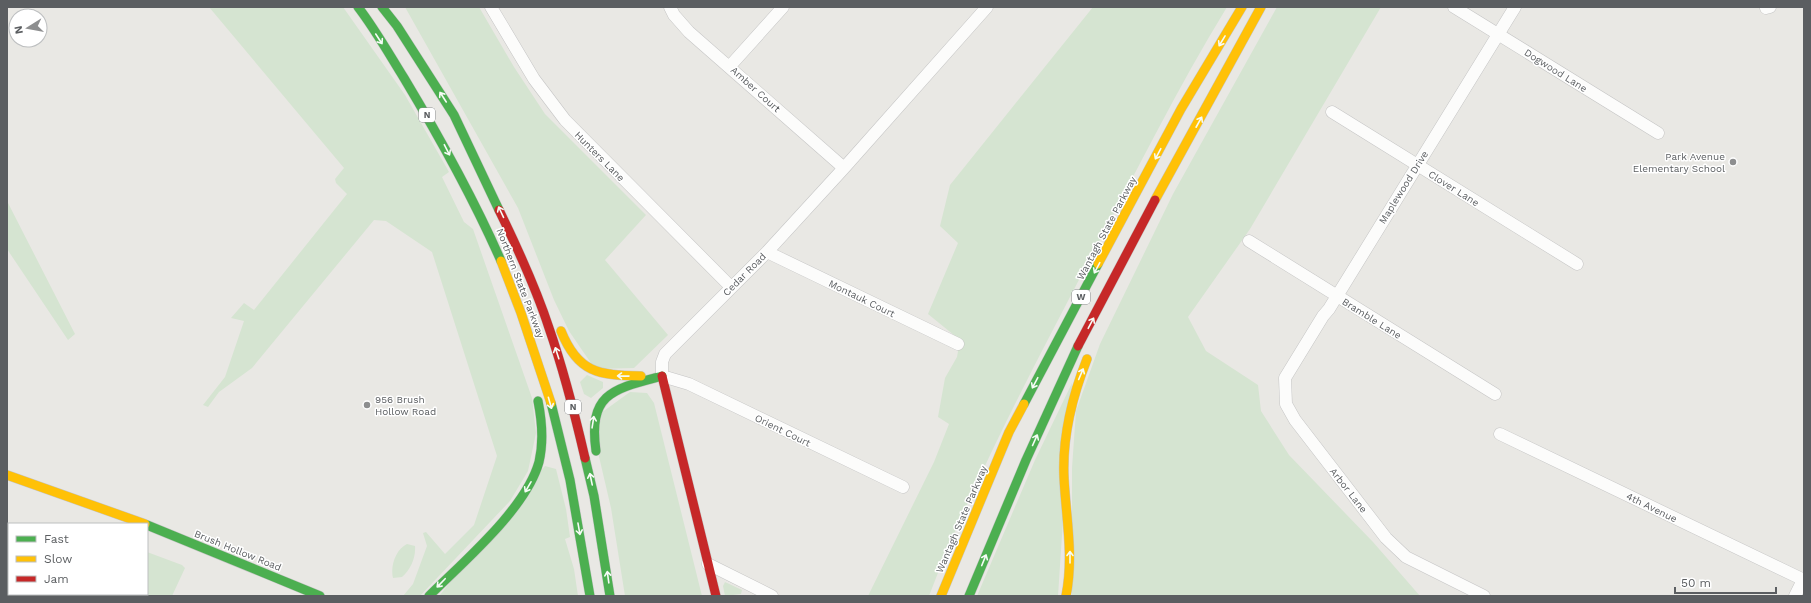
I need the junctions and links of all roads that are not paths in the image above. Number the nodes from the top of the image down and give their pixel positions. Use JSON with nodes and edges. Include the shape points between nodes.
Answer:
{"nodes":[{"id":1,"x":358,"y":7,"type":"edge"},
{"id":2,"x":382,"y":7,"type":"edge"},
{"id":3,"x":491,"y":7,"type":"edge"},
{"id":4,"x":670,"y":7,"type":"edge"},
{"id":5,"x":783,"y":7,"type":"edge"},
{"id":6,"x":987,"y":7,"type":"edge"},
{"id":7,"x":1242,"y":7,"type":"edge"},
{"id":8,"x":1262,"y":7,"type":"edge"},
{"id":9,"x":1454,"y":7,"type":"edge"},
{"id":10,"x":1515,"y":7,"type":"edge"},
{"id":11,"x":1498,"y":34,"type":"junction"},
{"id":12,"x":730,"y":66,"type":"junction"},
{"id":13,"x":1332,"y":112,"type":"dead end"},
{"id":14,"x":1658,"y":133,"type":"dead end"},
{"id":15,"x":1417,"y":165,"type":"junction"},
{"id":16,"x":844,"y":168,"type":"junction"},
{"id":17,"x":1157,"y":197,"type":"junction"},
{"id":18,"x":1249,"y":241,"type":"dead end"},
{"id":19,"x":767,"y":252,"type":"junction"},
{"id":20,"x":523,"y":260,"type":"junction"},
{"id":21,"x":1577,"y":264,"type":"dead end"},
{"id":22,"x":1121,"y":285,"type":"dead end"},
{"id":23,"x":731,"y":287,"type":"junction"},
{"id":24,"x":1336,"y":296,"type":"junction"},
{"id":25,"x":553,"y":312,"type":"dead end"},
{"id":26,"x":527,"y":325,"type":"junction"},
{"id":27,"x":559,"y":325,"type":"dead end"},
{"id":28,"x":958,"y":344,"type":"dead end"},
{"id":29,"x":1092,"y":349,"type":"dead end"},
{"id":30,"x":1292,"y":367,"type":"joint"},
{"id":31,"x":662,"y":376,"type":"junction"},
{"id":32,"x":1495,"y":394,"type":"dead end"},
{"id":33,"x":1500,"y":434,"type":"dead end"},
{"id":34,"x":598,"y":460,"type":"dead end"},
{"id":35,"x":7,"y":475,"type":"edge"},
{"id":36,"x":600,"y":482,"type":"dead end"},
{"id":37,"x":903,"y":487,"type":"dead end"},
{"id":38,"x":143,"y":523,"type":"edge"},
{"id":39,"x":148,"y":525,"type":"edge"},
{"id":40,"x":605,"y":558,"type":"junction"},
{"id":41,"x":708,"y":564,"type":"junction"},
{"id":42,"x":1803,"y":580,"type":"edge"},
{"id":43,"x":756,"y":593,"type":"edge"},
{"id":44,"x":320,"y":596,"type":"edge"},
{"id":45,"x":429,"y":596,"type":"edge"},
{"id":46,"x":590,"y":596,"type":"edge"},
{"id":47,"x":610,"y":596,"type":"edge"},
{"id":48,"x":716,"y":596,"type":"edge"},
{"id":49,"x":772,"y":596,"type":"edge"},
{"id":50,"x":941,"y":596,"type":"edge"},
{"id":51,"x":969,"y":596,"type":"edge"},
{"id":52,"x":1066,"y":596,"type":"edge"},
{"id":53,"x":1484,"y":596,"type":"edge"},
{"id":54,"x":1795,"y":596,"type":"edge"}],
"edges":[{"from":1,"to":26,"type":"main road","name":"Northern State Parkway","number":"N","one_way":true,"via":[[442,140],[487,228]]},
{"from":20,"to":2,"type":"main road","name":"Northern State Parkway","number":"N","one_way":true,"via":[[454,115]]},
{"from":3,"to":23,"type":"street","name":"Hunters Lane","via":[[534,79],[565,120]]},
{"from":4,"to":12,"type":"street","name":"Amber Court","via":[[689,32]]},
{"from":5,"to":12,"type":"street"},
{"from":6,"to":16,"type":"street","name":"Cedar Road"},
{"from":7,"to":50,"type":"main road","name":"Wantagh State Parkway","number":"W","one_way":true,"via":[[1181,109],[1009,432]]},
{"from":17,"to":8,"type":"main road","number":"W","one_way":true},
{"from":9,"to":11,"type":"street","name":"Dogwood Lane"},
{"from":10,"to":11,"type":"street","name":"Maplewood Drive"},
{"from":11,"to":14,"type":"street","name":"Dogwood Lane"},
{"from":11,"to":15,"type":"street","name":"Maplewood Drive"},
{"from":12,"to":16,"type":"street","name":"Amber Court"},
{"from":13,"to":15,"type":"street","name":"Clover Lane"},
{"from":15,"to":21,"type":"street","name":"Clover Lane"},
{"from":15,"to":24,"type":"street","name":"Maplewood Drive"},
{"from":16,"to":19,"type":"street","name":"Cedar Road"},
{"from":17,"to":22,"type":"main road"},
{"from":51,"to":17,"type":"main road","number":"W","one_way":true,"via":[[1062,380]]},
{"from":18,"to":24,"type":"street","name":"Bramble Lane"},
{"from":19,"to":23,"type":"street","name":"Cedar Road"},
{"from":19,"to":28,"type":"street","name":"Montauk Court"},
{"from":20,"to":25,"type":"main road"},
{"from":40,"to":20,"type":"main road","name":"Northern State Parkway","number":"N","one_way":true,"via":[[589,468],[570,395],[549,327]]},
{"from":23,"to":31,"type":"street","name":"Cedar Road","via":[[666,354],[662,362]]},
{"from":24,"to":30,"type":"street","name":"Maplewood Drive"},
{"from":24,"to":32,"type":"street","name":"Bramble Lane"},
{"from":26,"to":45,"type":"main road","one_way":true,"via":[[541,416],[542,440],[539,461],[531,483],[513,510]]},
{"from":26,"to":46,"type":"main road","name":"Northern State Parkway","number":"N","one_way":true,"via":[[566,463]]},
{"from":31,"to":27,"type":"main road","one_way":true,"via":[[614,376],[595,372],[572,354]]},
{"from":52,"to":29,"type":"main road","one_way":true,"via":[[1070,564],[1070,530],[1064,456],[1070,407]]},
{"from":30,"to":53,"type":"street","name":"Arbor Lane","via":[[1285,378],[1286,404],[1299,426],[1386,538],[1406,557]]},
{"from":34,"to":31,"type":"main road","one_way":true,"via":[[592,427],[601,403],[607,396],[622,388]]},
{"from":31,"to":37,"type":"street","name":"Orient Court","via":[[689,384]]},
{"from":31,"to":41,"type":"main road","name":"Cedar Road"},
{"from":33,"to":42,"type":"street","name":"4th Avenue"},
{"from":35,"to":38,"type":"main road","name":"Brush Hollow Road"},
{"from":36,"to":40,"type":"main road"},
{"from":39,"to":44,"type":"main road","name":"Brush Hollow Road"},
{"from":47,"to":40,"type":"main road","name":"Northern State Parkway","number":"N","one_way":true},
{"from":41,"to":43,"type":"street"},
{"from":41,"to":48,"type":"main road","name":"Cedar Road"},
{"from":42,"to":54,"type":"street"},
{"from":43,"to":49,"type":"street"}]}
